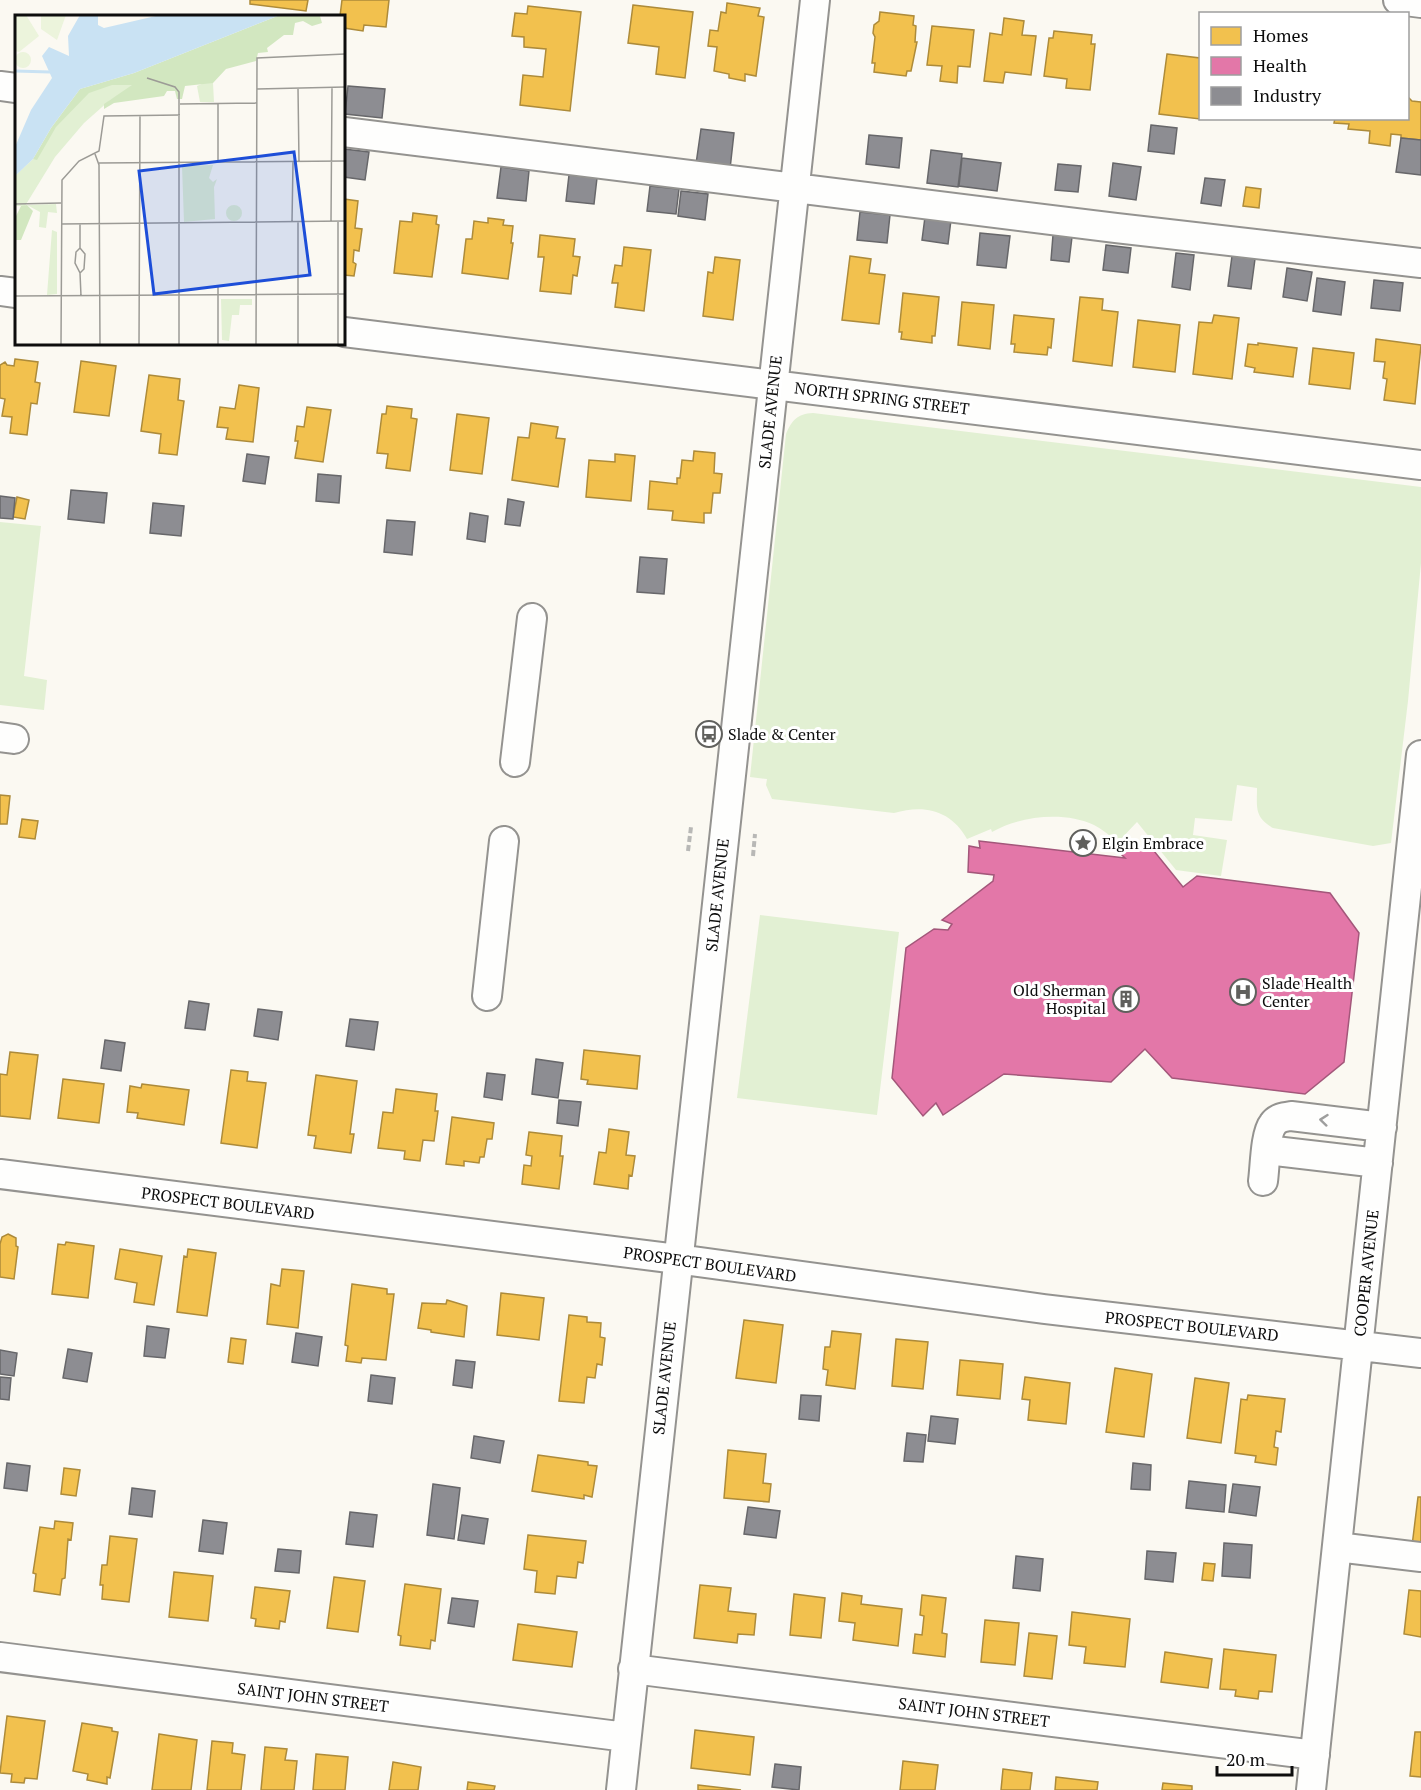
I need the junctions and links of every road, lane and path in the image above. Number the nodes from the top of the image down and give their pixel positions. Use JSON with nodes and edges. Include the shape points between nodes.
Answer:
{"nodes":[{"id":1,"x":815,"y":0,"type":"edge"},
{"id":2,"x":1398,"y":0,"type":"edge"},
{"id":3,"x":1421,"y":3,"type":"edge"},
{"id":4,"x":0,"y":86,"type":"edge"},
{"id":5,"x":15,"y":88,"type":"edge"},
{"id":6,"x":345,"y":132,"type":"edge"},
{"id":7,"x":795,"y":187,"type":"junction"},
{"id":8,"x":1421,"y":263,"type":"edge"},
{"id":9,"x":0,"y":291,"type":"edge"},
{"id":10,"x":15,"y":293,"type":"edge"},
{"id":11,"x":345,"y":333,"type":"edge"},
{"id":12,"x":773,"y":385,"type":"junction"},
{"id":13,"x":1421,"y":465,"type":"edge"},
{"id":14,"x":532,"y":618,"type":"dead end"},
{"id":15,"x":1421,"y":755,"type":"edge"},
{"id":16,"x":515,"y":762,"type":"dead end"},
{"id":17,"x":691,"y":827,"type":"dead end"},
{"id":18,"x":755,"y":834,"type":"dead end"},
{"id":19,"x":504,"y":841,"type":"dead end"},
{"id":20,"x":688,"y":851,"type":"dead end"},
{"id":21,"x":753,"y":856,"type":"dead end"},
{"id":22,"x":1413,"y":903,"type":"edge"},
{"id":23,"x":487,"y":996,"type":"dead end"},
{"id":24,"x":1382,"y":1126,"type":"junction"},
{"id":25,"x":1268,"y":1142,"type":"junction"},
{"id":26,"x":1378,"y":1163,"type":"junction"},
{"id":27,"x":0,"y":1174,"type":"edge"},
{"id":28,"x":1263,"y":1181,"type":"dead end"},
{"id":29,"x":677,"y":1259,"type":"junction"},
{"id":30,"x":1358,"y":1345,"type":"junction"},
{"id":31,"x":1421,"y":1353,"type":"edge"},
{"id":32,"x":1337,"y":1547,"type":"junction"},
{"id":33,"x":1421,"y":1557,"type":"edge"},
{"id":34,"x":0,"y":1657,"type":"edge"},
{"id":35,"x":633,"y":1669,"type":"junction"},
{"id":36,"x":626,"y":1737,"type":"junction"},
{"id":37,"x":1315,"y":1755,"type":"junction"},
{"id":38,"x":621,"y":1790,"type":"edge"},
{"id":39,"x":1311,"y":1790,"type":"edge"}],
"edges":[{"from":1,"to":7,"type":"street","name":"SLADE AVENUE"},
{"from":2,"to":3,"type":"street"},
{"from":4,"to":5,"type":"street"},
{"from":6,"to":7,"type":"street"},
{"from":7,"to":8,"type":"street"},
{"from":7,"to":12,"type":"street","name":"SLADE AVENUE"},
{"from":9,"to":10,"type":"street"},
{"from":11,"to":12,"type":"street","name":"NORTH SPRING STREET"},
{"from":12,"to":13,"type":"street","name":"NORTH SPRING STREET"},
{"from":12,"to":29,"type":"street","name":"SLADE AVENUE"},
{"from":14,"to":16,"type":"street"},
{"from":15,"to":22,"type":"street","name":"COOPER AVENUE"},
{"from":17,"to":20,"type":"path"},
{"from":18,"to":21,"type":"path"},
{"from":19,"to":23,"type":"street"},
{"from":22,"to":24,"type":"street","name":"COOPER AVENUE"},
{"from":24,"to":25,"type":"street","one_way":true,"via":[[1291,1116],[1272,1125]]},
{"from":24,"to":26,"type":"street","name":"COOPER AVENUE"},
{"from":25,"to":26,"type":"street"},
{"from":25,"to":28,"type":"street"},
{"from":26,"to":30,"type":"street","name":"COOPER AVENUE"},
{"from":27,"to":29,"type":"street","name":"PROSPECT BOULEVARD"},
{"from":29,"to":30,"type":"street","name":"PROSPECT BOULEVARD","via":[[1044,1309]]},
{"from":29,"to":35,"type":"street","name":"SLADE AVENUE"},
{"from":30,"to":31,"type":"street","name":"PROSPECT BOULEVARD"},
{"from":30,"to":32,"type":"street","name":"COOPER AVENUE"},
{"from":32,"to":33,"type":"street"},
{"from":32,"to":37,"type":"street","name":"COOPER AVENUE"},
{"from":34,"to":36,"type":"street","name":"SAINT JOHN STREET"},
{"from":35,"to":36,"type":"street","name":"SLADE AVENUE"},
{"from":35,"to":37,"type":"street","name":"SAINT JOHN STREET"},
{"from":36,"to":38,"type":"street","name":"SLADE AVENUE"},
{"from":37,"to":39,"type":"street","name":"COOPER AVENUE"}]}
